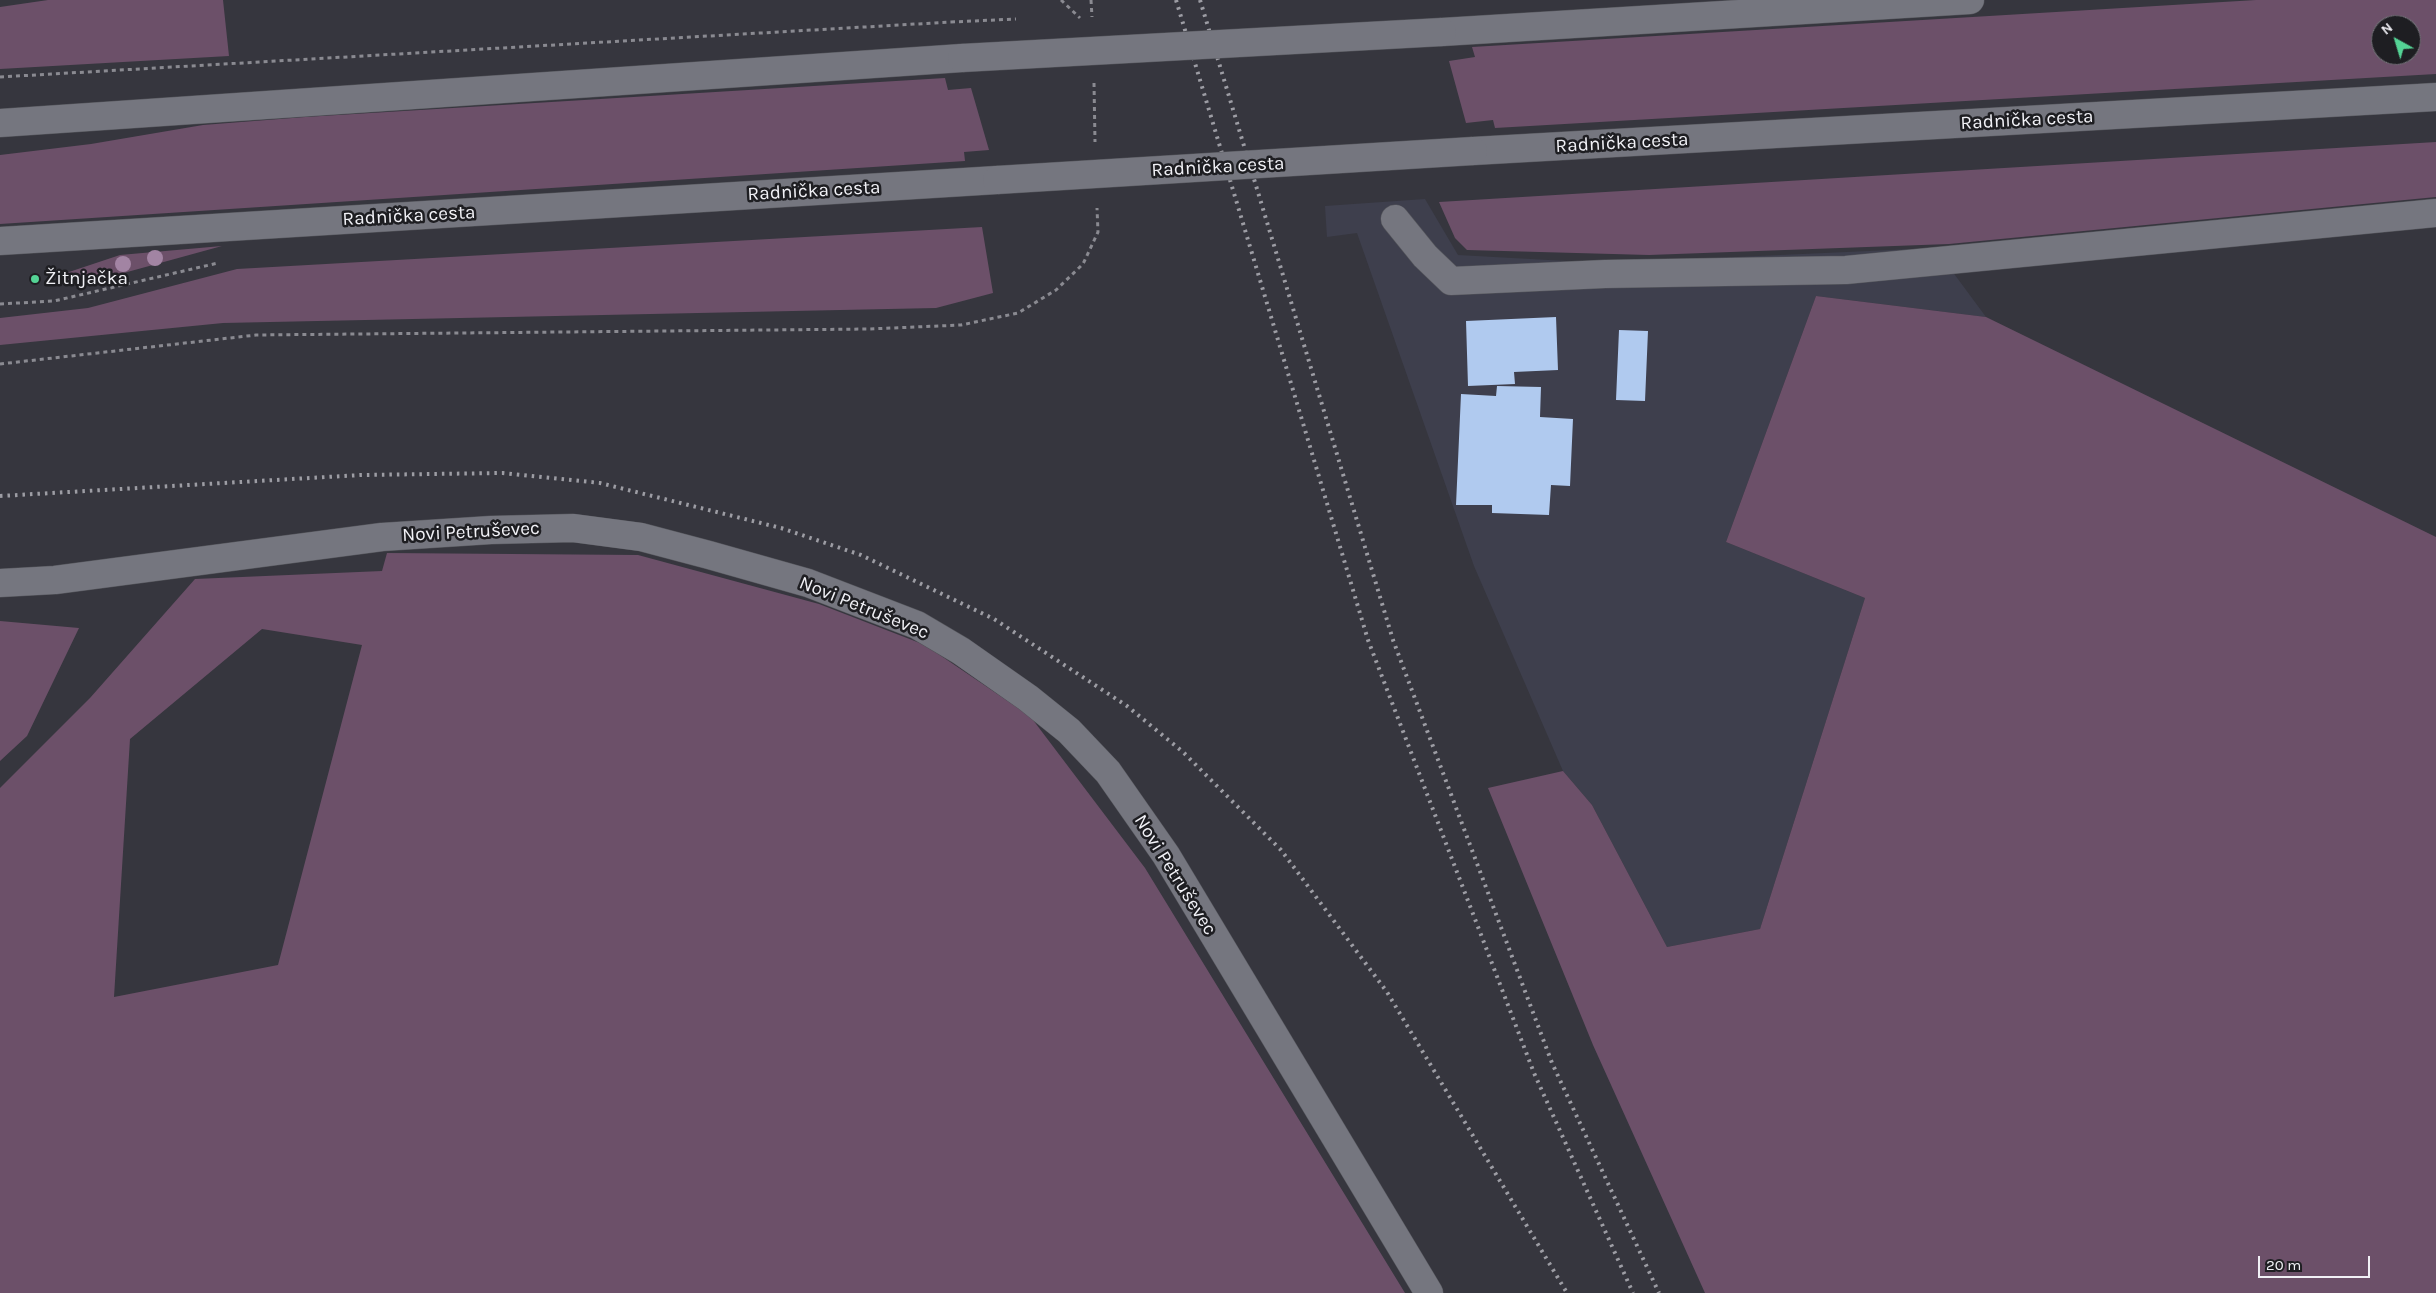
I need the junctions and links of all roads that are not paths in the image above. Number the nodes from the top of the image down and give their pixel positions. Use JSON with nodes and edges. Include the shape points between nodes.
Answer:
{"nodes":[{"id":1,"x":1970,"y":0,"type":"edge"},
{"id":2,"x":2436,"y":97,"type":"edge"},
{"id":3,"x":0,"y":123,"type":"edge"},
{"id":4,"x":2436,"y":213,"type":"edge"},
{"id":5,"x":1395,"y":219,"type":"dead end"},
{"id":6,"x":0,"y":241,"type":"edge"},
{"id":7,"x":0,"y":583,"type":"edge"},
{"id":8,"x":1429,"y":1293,"type":"edge"}],
"edges":[{"from":1,"to":3,"type":"main road","bridge":true,"via":[[962,58]]},
{"from":2,"to":6,"type":"main road","name":"Radnička cesta","bridge":true,"via":[[1473,151]]},
{"from":4,"to":5,"type":"main road","via":[[1846,270],[1605,274],[1451,282]]},
{"from":7,"to":8,"type":"main road","name":"Novi Petruševec","via":[[56,580],[382,537],[573,528],[641,537],[808,583],[917,626],[961,651],[1028,698],[1069,731],[1108,772],[1166,856]]}]}
